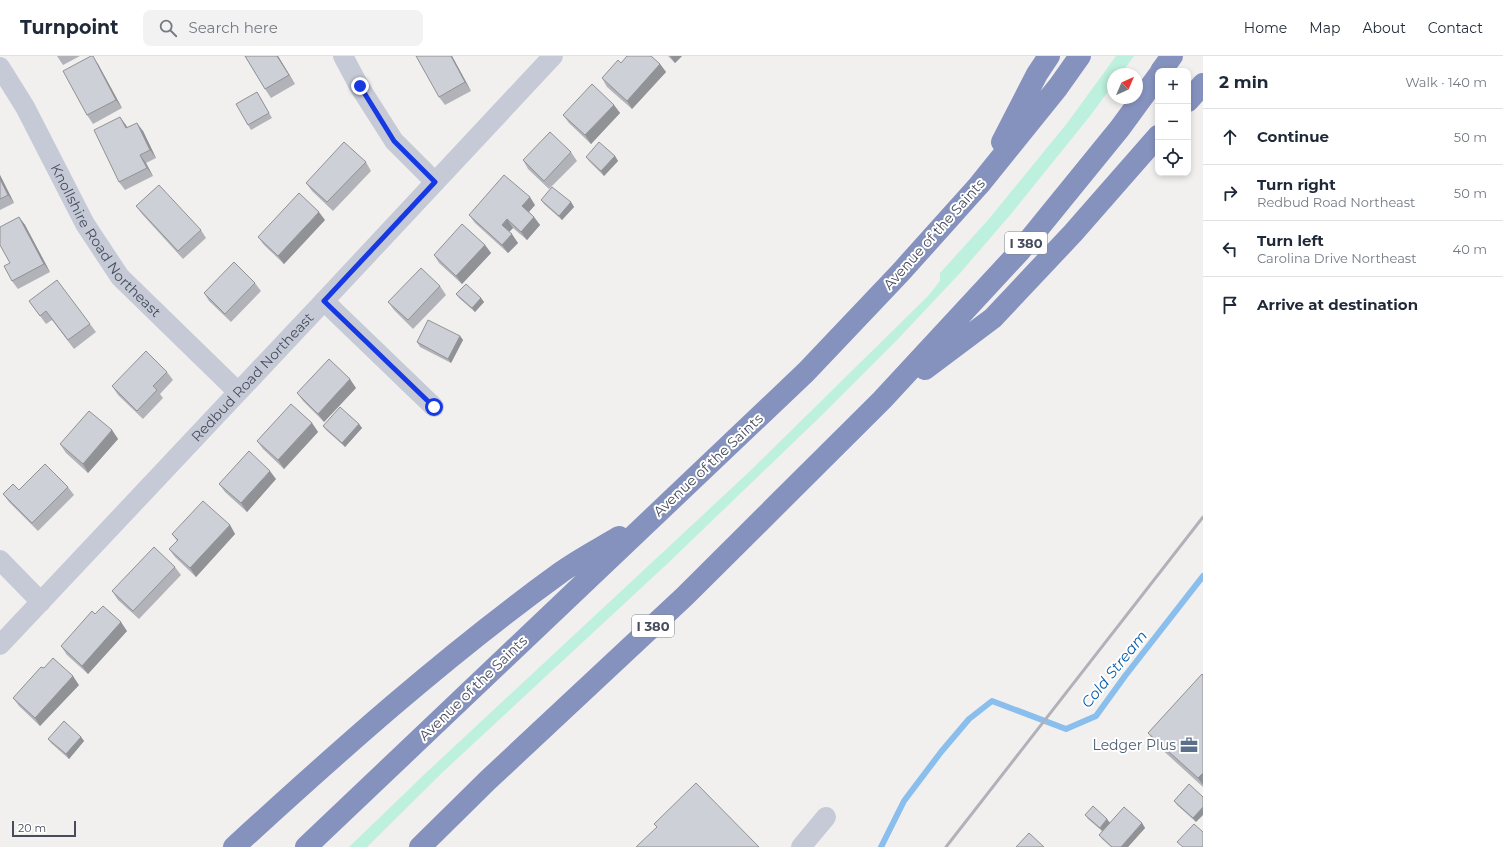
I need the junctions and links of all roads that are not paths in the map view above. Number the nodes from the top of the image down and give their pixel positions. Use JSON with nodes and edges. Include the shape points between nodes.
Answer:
{"nodes":[{"id":1,"x":343,"y":56,"type":"edge"},
{"id":2,"x":553,"y":56,"type":"edge"},
{"id":3,"x":1049,"y":56,"type":"edge"},
{"id":4,"x":1080,"y":56,"type":"edge"},
{"id":5,"x":1172,"y":56,"type":"edge"},
{"id":6,"x":0,"y":67,"type":"edge"},
{"id":7,"x":1163,"y":68,"type":"edge"},
{"id":8,"x":1155,"y":80,"type":"edge"},
{"id":9,"x":1203,"y":84,"type":"edge"},
{"id":10,"x":1191,"y":98,"type":"edge"},
{"id":11,"x":1155,"y":139,"type":"edge"},
{"id":12,"x":435,"y":182,"type":"junction"},
{"id":13,"x":979,"y":185,"type":"junction"},
{"id":14,"x":324,"y":301,"type":"junction"},
{"id":15,"x":238,"y":392,"type":"junction"},
{"id":16,"x":882,"y":400,"type":"junction"},
{"id":17,"x":434,"y":407,"type":"dead end"},
{"id":18,"x":656,"y":514,"type":"junction"},
{"id":19,"x":0,"y":560,"type":"edge"},
{"id":20,"x":41,"y":602,"type":"junction"},
{"id":21,"x":0,"y":645,"type":"edge"},
{"id":22,"x":826,"y":817,"type":"dead end"},
{"id":23,"x":234,"y":847,"type":"edge"},
{"id":24,"x":306,"y":847,"type":"edge"},
{"id":25,"x":420,"y":847,"type":"edge"},
{"id":26,"x":802,"y":847,"type":"edge"}],
"edges":[{"from":1,"to":12,"type":"street","via":[[394,141]]},
{"from":2,"to":12,"type":"street","name":"Redbud Road Northeast"},
{"from":3,"to":13,"type":"highway"},
{"from":4,"to":13,"type":"highway","name":"Avenue of the Saints"},
{"from":5,"to":7,"type":"highway"},
{"from":6,"to":15,"type":"street","name":"Knollshire Road Northeast","via":[[25,107],[85,224],[120,277]]},
{"from":8,"to":16,"type":"highway","number":"I 380","via":[[1120,128],[1020,251]]},
{"from":9,"to":10,"type":"highway"},
{"from":11,"to":16,"type":"highway","via":[[994,318]]},
{"from":12,"to":14,"type":"street","name":"Redbud Road Northeast"},
{"from":13,"to":18,"type":"highway","name":"Avenue of the Saints","via":[[806,372]]},
{"from":14,"to":15,"type":"street","name":"Redbud Road Northeast"},
{"from":14,"to":17,"type":"street"},
{"from":15,"to":20,"type":"street","name":"Redbud Road Northeast"},
{"from":16,"to":25,"type":"highway","number":"I 380","via":[[685,596]]},
{"from":18,"to":23,"type":"highway","via":[[561,572],[437,667]]},
{"from":18,"to":24,"type":"highway","name":"Avenue of the Saints"},
{"from":19,"to":20,"type":"street"},
{"from":20,"to":21,"type":"street","name":"Redbud Road Northeast"},
{"from":22,"to":26,"type":"street"}]}
